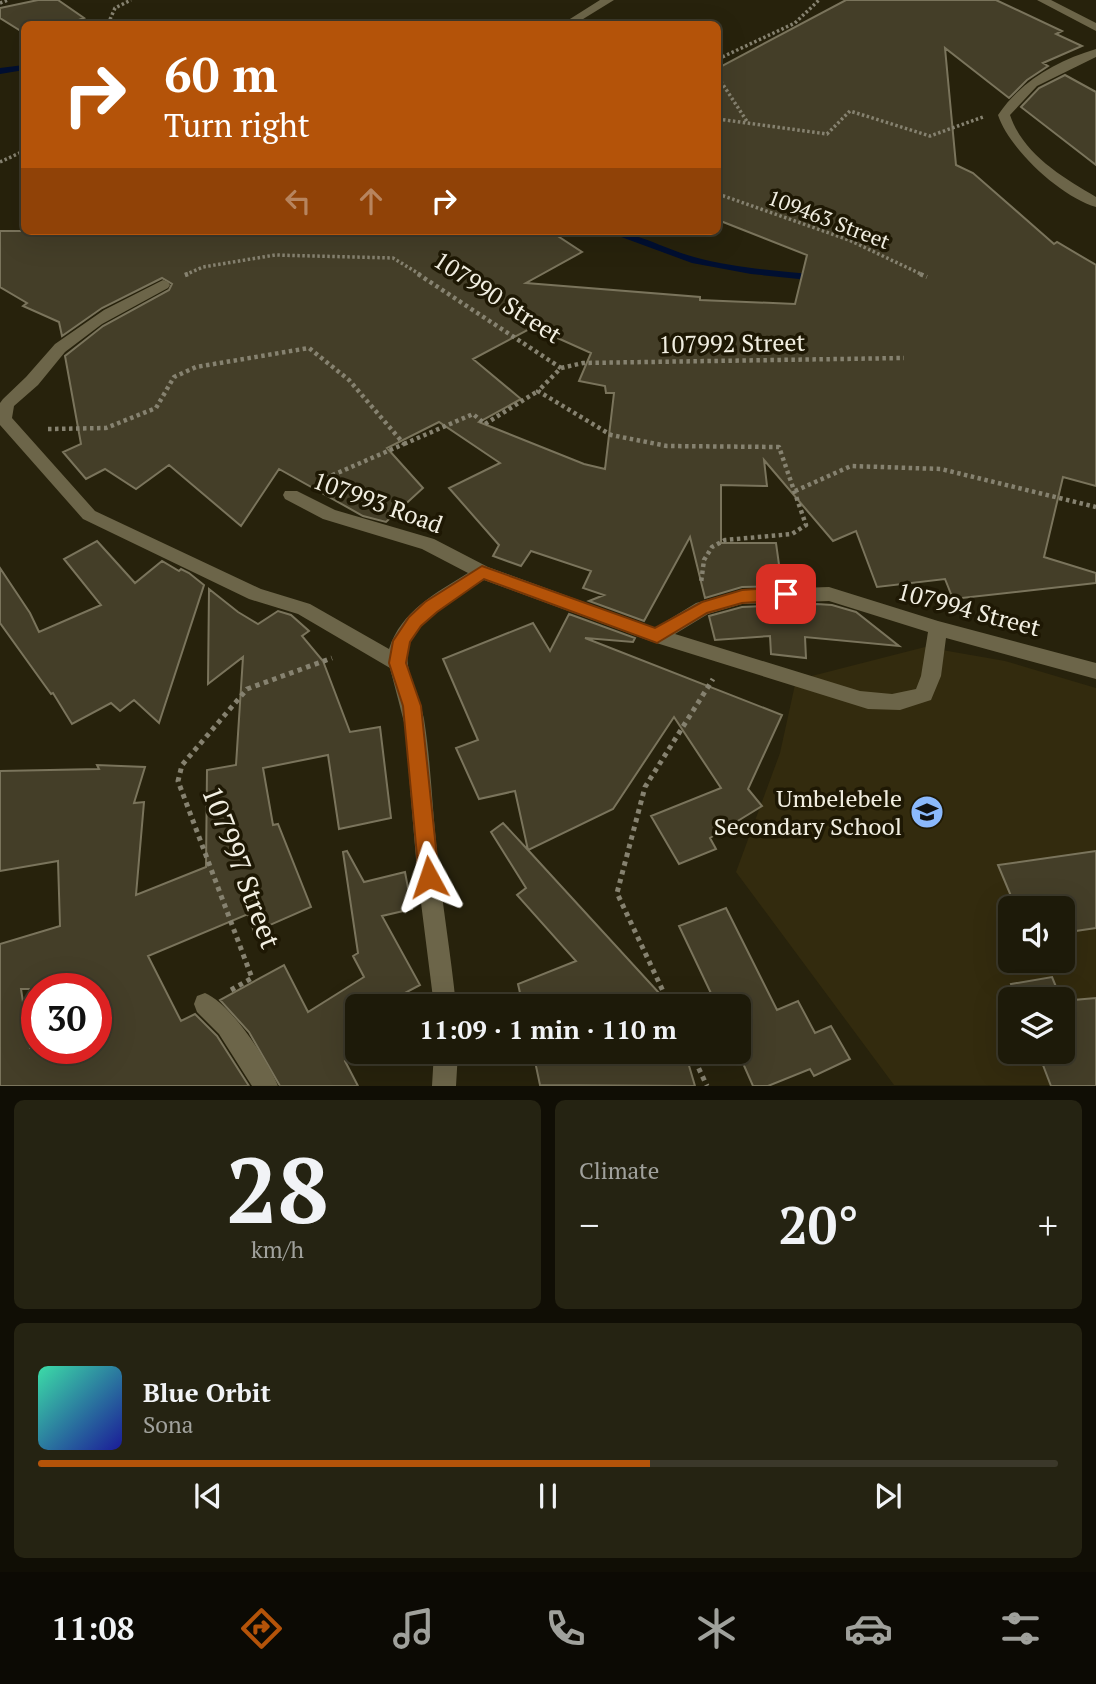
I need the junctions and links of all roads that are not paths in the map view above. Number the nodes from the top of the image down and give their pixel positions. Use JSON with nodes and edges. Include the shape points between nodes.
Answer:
{"nodes":[{"id":1,"x":608,"y":0,"type":"edge"},
{"id":2,"x":1043,"y":0,"type":"edge"},
{"id":3,"x":573,"y":21,"type":"edge"},
{"id":4,"x":1096,"y":28,"type":"edge"},
{"id":5,"x":1096,"y":53,"type":"edge"},
{"id":6,"x":1096,"y":203,"type":"edge"},
{"id":7,"x":163,"y":285,"type":"road end"},
{"id":8,"x":291,"y":495,"type":"road end"},
{"id":9,"x":482,"y":572,"type":"junction"},
{"id":10,"x":938,"y":628,"type":"junction"},
{"id":11,"x":657,"y":636,"type":"junction"},
{"id":12,"x":397,"y":663,"type":"junction"},
{"id":13,"x":1096,"y":671,"type":"edge"},
{"id":14,"x":443,"y":994,"type":"edge"},
{"id":15,"x":205,"y":1004,"type":"road end"},
{"id":16,"x":445,"y":1064,"type":"edge"},
{"id":17,"x":266,"y":1086,"type":"edge"},
{"id":18,"x":444,"y":1086,"type":"edge"}],
"edges":[{"from":1,"to":3,"type":"street"},
{"from":2,"to":4,"type":"street"},
{"from":5,"to":6,"type":"street","via":[[1041,76],[1023,89],[1004,115],[1010,134],[1026,152]]},
{"from":7,"to":12,"type":"street","via":[[97,319],[59,349],[3,409],[4,419],[89,515],[255,594],[303,609]]},
{"from":8,"to":9,"type":"street","name":"107993 Road","via":[[329,515],[428,544]]},
{"from":9,"to":11,"type":"street","name":"107993 Road"},
{"from":9,"to":12,"type":"street","via":[[415,621],[401,641]]},
{"from":10,"to":11,"type":"street","name":"107994 Street","via":[[829,594],[742,597],[702,608]]},
{"from":10,"to":11,"type":"street","name":"107993 Road","via":[[924,694],[890,704],[860,699]]},
{"from":10,"to":13,"type":"street","name":"107994 Street"},
{"from":12,"to":14,"type":"street","via":[[412,706]]},
{"from":15,"to":17,"type":"street","via":[[228,1026]]},
{"from":16,"to":18,"type":"street"}]}
